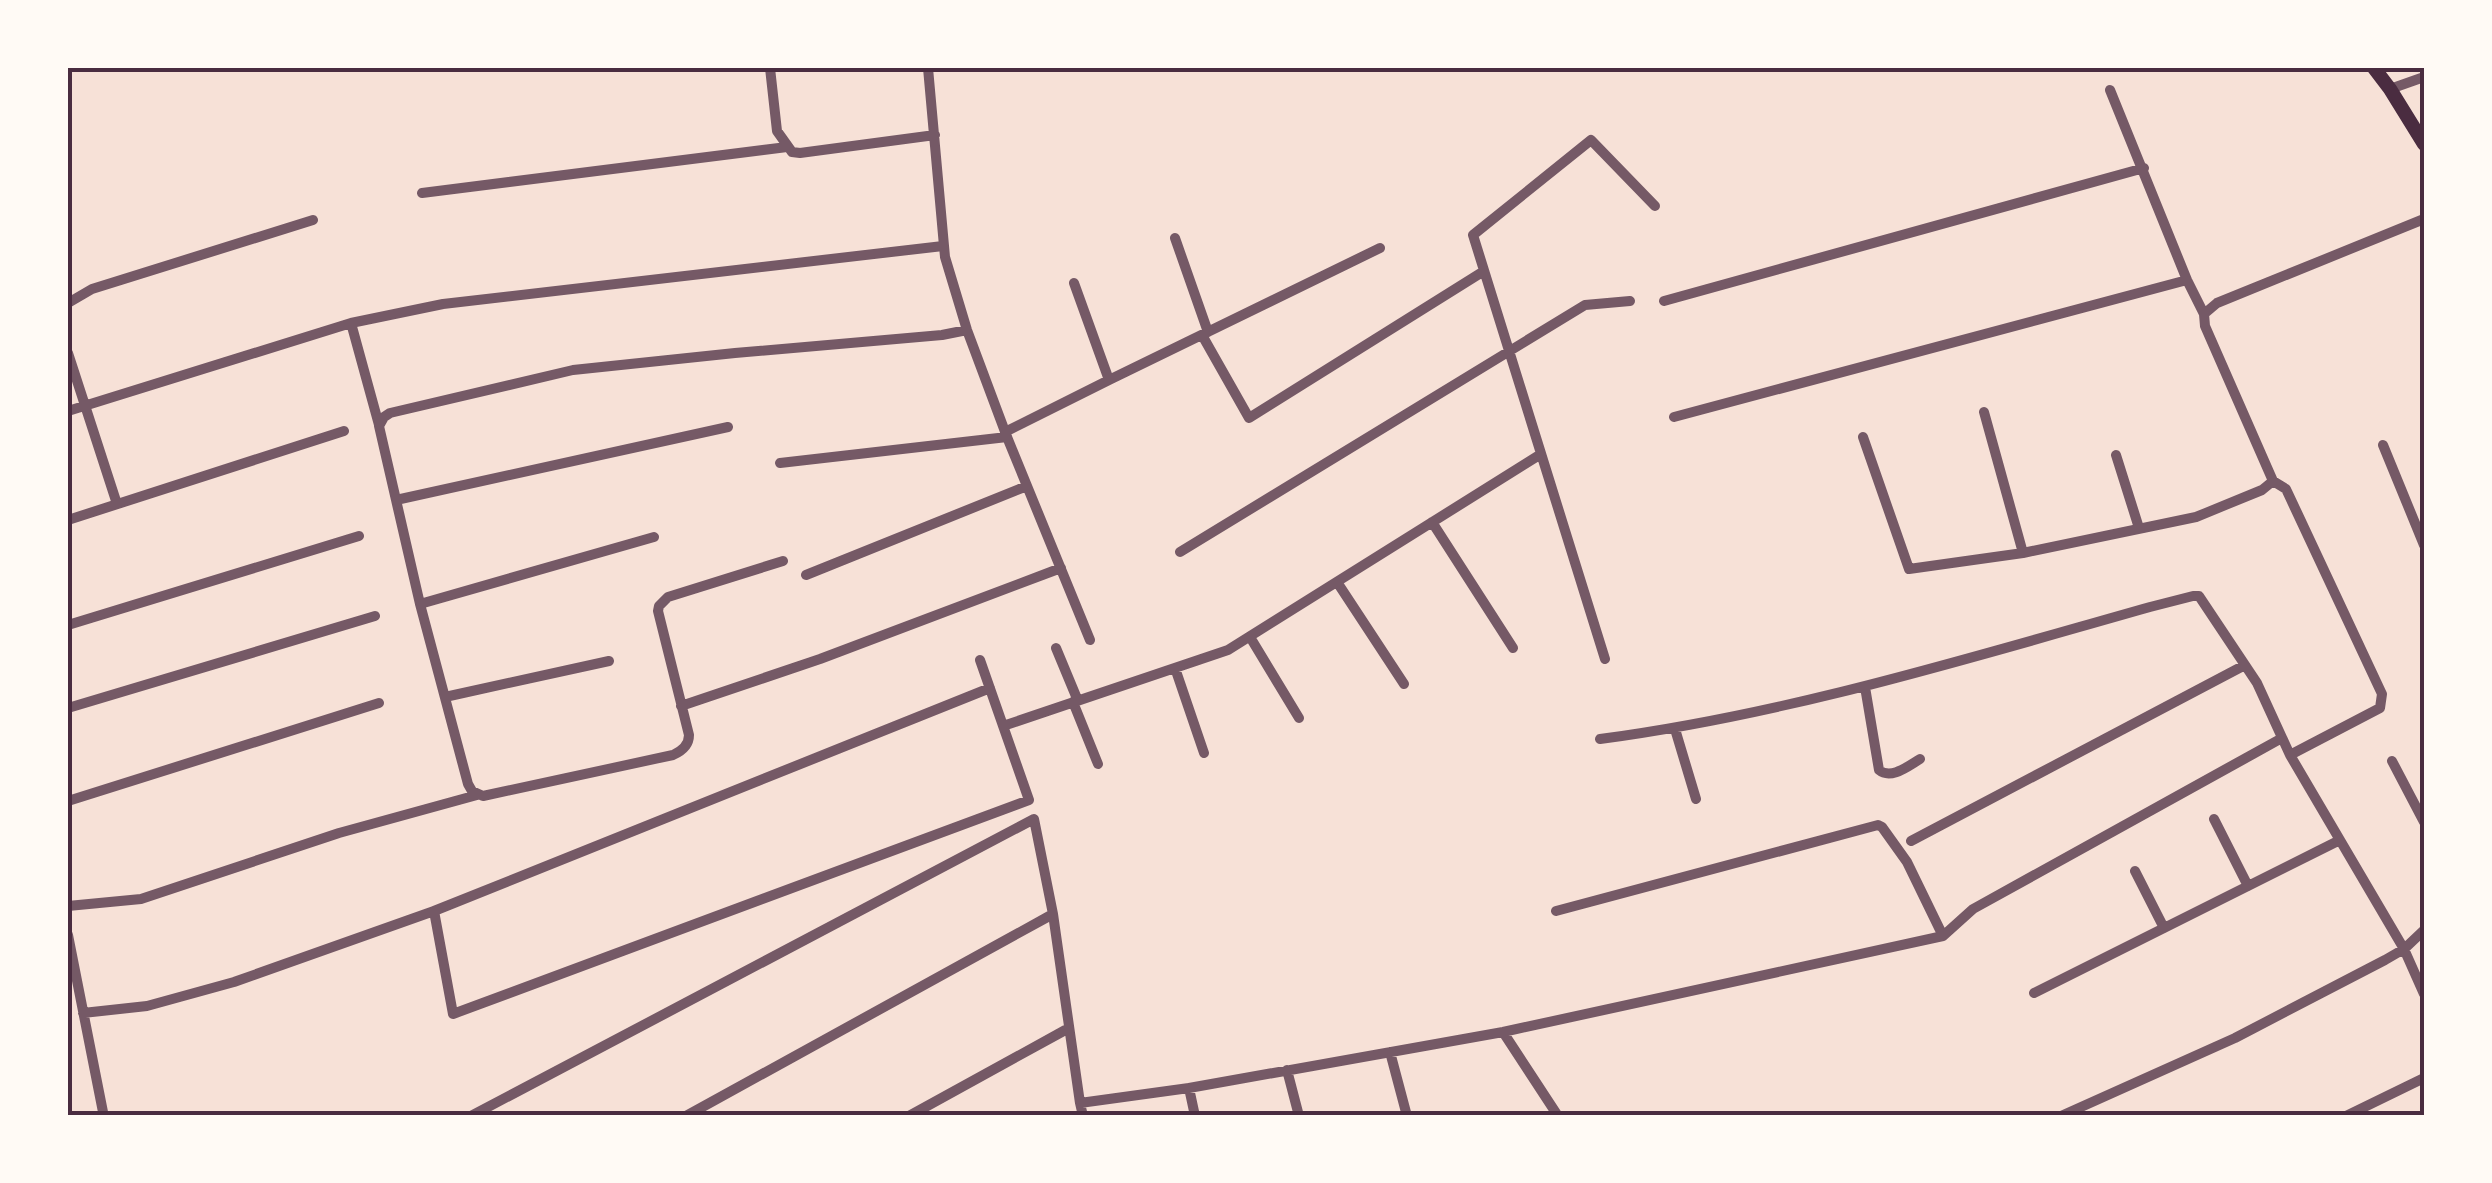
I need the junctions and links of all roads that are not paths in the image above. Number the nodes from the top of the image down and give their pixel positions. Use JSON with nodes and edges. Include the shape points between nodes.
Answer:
{"nodes":[{"id":1,"x":770,"y":68,"type":"edge"},
{"id":2,"x":928,"y":68,"type":"edge"},
{"id":3,"x":2374,"y":68,"type":"edge"},
{"id":4,"x":2424,"y":77,"type":"edge"},
{"id":5,"x":2390,"y":89,"type":"junction"},
{"id":6,"x":2110,"y":90,"type":"dead end"},
{"id":7,"x":935,"y":135,"type":"junction"},
{"id":8,"x":2424,"y":144,"type":"edge"},
{"id":9,"x":786,"y":147,"type":"junction"},
{"id":10,"x":2144,"y":168,"type":"junction"},
{"id":11,"x":422,"y":193,"type":"dead end"},
{"id":12,"x":1655,"y":206,"type":"dead end"},
{"id":13,"x":2424,"y":218,"type":"edge"},
{"id":14,"x":313,"y":220,"type":"dead end"},
{"id":15,"x":1174,"y":238,"type":"dead end"},
{"id":16,"x":943,"y":246,"type":"junction"},
{"id":17,"x":1380,"y":248,"type":"dead end"},
{"id":18,"x":1484,"y":271,"type":"junction"},
{"id":19,"x":2187,"y":280,"type":"junction"},
{"id":20,"x":1074,"y":283,"type":"dead end"},
{"id":21,"x":1630,"y":301,"type":"dead end"},
{"id":22,"x":1664,"y":301,"type":"dead end"},
{"id":23,"x":68,"y":303,"type":"edge"},
{"id":24,"x":2204,"y":314,"type":"junction"},
{"id":25,"x":351,"y":323,"type":"junction"},
{"id":26,"x":967,"y":330,"type":"junction"},
{"id":27,"x":1205,"y":333,"type":"junction"},
{"id":28,"x":1509,"y":352,"type":"junction"},
{"id":29,"x":68,"y":353,"type":"edge"},
{"id":30,"x":1109,"y":380,"type":"junction"},
{"id":31,"x":84,"y":406,"type":"junction"},
{"id":32,"x":68,"y":411,"type":"edge"},
{"id":33,"x":1984,"y":412,"type":"dead end"},
{"id":34,"x":1674,"y":416,"type":"dead end"},
{"id":35,"x":379,"y":426,"type":"junction"},
{"id":36,"x":728,"y":427,"type":"dead end"},
{"id":37,"x":344,"y":431,"type":"dead end"},
{"id":38,"x":1006,"y":434,"type":"junction"},
{"id":39,"x":1863,"y":437,"type":"dead end"},
{"id":40,"x":2383,"y":446,"type":"dead end"},
{"id":41,"x":1541,"y":454,"type":"junction"},
{"id":42,"x":2116,"y":455,"type":"dead end"},
{"id":43,"x":780,"y":463,"type":"dead end"},
{"id":44,"x":2272,"y":481,"type":"junction"},
{"id":45,"x":1027,"y":486,"type":"junction"},
{"id":46,"x":396,"y":500,"type":"junction"},
{"id":47,"x":116,"y":504,"type":"junction"},
{"id":48,"x":68,"y":520,"type":"edge"},
{"id":49,"x":1432,"y":522,"type":"junction"},
{"id":50,"x":2138,"y":528,"type":"junction"},
{"id":51,"x":359,"y":536,"type":"dead end"},
{"id":52,"x":654,"y":537,"type":"dead end"},
{"id":53,"x":2424,"y":545,"type":"edge"},
{"id":54,"x":1180,"y":552,"type":"dead end"},
{"id":55,"x":2023,"y":553,"type":"junction"},
{"id":56,"x":783,"y":561,"type":"dead end"},
{"id":57,"x":1061,"y":568,"type":"junction"},
{"id":58,"x":806,"y":575,"type":"dead end"},
{"id":59,"x":1337,"y":582,"type":"junction"},
{"id":60,"x":420,"y":604,"type":"junction"},
{"id":61,"x":375,"y":616,"type":"dead end"},
{"id":62,"x":68,"y":625,"type":"edge"},
{"id":63,"x":1250,"y":637,"type":"junction"},
{"id":64,"x":1090,"y":640,"type":"dead end"},
{"id":65,"x":1056,"y":648,"type":"dead end"},
{"id":66,"x":1513,"y":648,"type":"dead end"},
{"id":67,"x":1605,"y":659,"type":"dead end"},
{"id":68,"x":980,"y":660,"type":"dead end"},
{"id":69,"x":609,"y":661,"type":"dead end"},
{"id":70,"x":2245,"y":665,"type":"junction"},
{"id":71,"x":1175,"y":668,"type":"junction"},
{"id":72,"x":1404,"y":684,"type":"dead end"},
{"id":73,"x":1865,"y":687,"type":"junction"},
{"id":74,"x":990,"y":688,"type":"junction"},
{"id":75,"x":444,"y":697,"type":"junction"},
{"id":76,"x":1075,"y":702,"type":"junction"},
{"id":77,"x":379,"y":703,"type":"dead end"},
{"id":78,"x":681,"y":706,"type":"junction"},
{"id":79,"x":68,"y":708,"type":"edge"},
{"id":80,"x":1299,"y":718,"type":"dead end"},
{"id":81,"x":1003,"y":726,"type":"junction"},
{"id":82,"x":1675,"y":729,"type":"junction"},
{"id":83,"x":2282,"y":738,"type":"junction"},
{"id":84,"x":1600,"y":739,"type":"dead end"},
{"id":85,"x":1204,"y":753,"type":"dead end"},
{"id":86,"x":2290,"y":755,"type":"junction"},
{"id":87,"x":1920,"y":760,"type":"dead end"},
{"id":88,"x":2392,"y":761,"type":"dead end"},
{"id":89,"x":1098,"y":764,"type":"dead end"},
{"id":90,"x":477,"y":795,"type":"junction"},
{"id":91,"x":1696,"y":799,"type":"dead end"},
{"id":92,"x":68,"y":801,"type":"edge"},
{"id":93,"x":2214,"y":818,"type":"dead end"},
{"id":94,"x":2424,"y":822,"type":"edge"},
{"id":95,"x":2340,"y":840,"type":"junction"},
{"id":96,"x":1911,"y":841,"type":"dead end"},
{"id":97,"x":2135,"y":872,"type":"dead end"},
{"id":98,"x":2248,"y":886,"type":"junction"},
{"id":99,"x":68,"y":906,"type":"edge"},
{"id":100,"x":434,"y":911,"type":"junction"},
{"id":101,"x":1556,"y":911,"type":"dead end"},
{"id":102,"x":1053,"y":914,"type":"junction"},
{"id":103,"x":2164,"y":928,"type":"junction"},
{"id":104,"x":2424,"y":930,"type":"edge"},
{"id":105,"x":68,"y":935,"type":"edge"},
{"id":106,"x":1943,"y":936,"type":"junction"},
{"id":107,"x":2404,"y":949,"type":"junction"},
{"id":108,"x":2034,"y":993,"type":"dead end"},
{"id":109,"x":2424,"y":994,"type":"edge"},
{"id":110,"x":83,"y":1013,"type":"junction"},
{"id":111,"x":1070,"y":1028,"type":"junction"},
{"id":112,"x":1503,"y":1032,"type":"junction"},
{"id":113,"x":1390,"y":1052,"type":"junction"},
{"id":114,"x":1288,"y":1070,"type":"junction"},
{"id":115,"x":2424,"y":1078,"type":"edge"},
{"id":116,"x":1188,"y":1088,"type":"junction"},
{"id":117,"x":1082,"y":1109,"type":"edge"},
{"id":118,"x":102,"y":1116,"type":"edge"},
{"id":119,"x":471,"y":1116,"type":"edge"},
{"id":120,"x":686,"y":1116,"type":"edge"},
{"id":121,"x":909,"y":1116,"type":"edge"},
{"id":122,"x":1195,"y":1116,"type":"edge"},
{"id":123,"x":1300,"y":1116,"type":"edge"},
{"id":124,"x":1407,"y":1116,"type":"edge"},
{"id":125,"x":1558,"y":1116,"type":"edge"},
{"id":126,"x":2061,"y":1116,"type":"edge"},
{"id":127,"x":2346,"y":1116,"type":"edge"}],
"edges":[{"from":1,"to":9,"type":"street","via":[[777,131]]},
{"from":2,"to":7,"type":"street"},
{"from":3,"to":5,"type":"main road"},
{"from":4,"to":5,"type":"street"},
{"from":5,"to":8,"type":"main road"},
{"from":6,"to":10,"type":"street"},
{"from":7,"to":9,"type":"street","via":[[800,153]]},
{"from":7,"to":16,"type":"street"},
{"from":9,"to":11,"type":"street"},
{"from":10,"to":19,"type":"street"},
{"from":10,"to":22,"type":"street"},
{"from":12,"to":18,"type":"street","via":[[1590,140],[1473,235]]},
{"from":13,"to":24,"type":"street"},
{"from":14,"to":23,"type":"street"},
{"from":15,"to":27,"type":"street"},
{"from":16,"to":25,"type":"street","via":[[443,304]]},
{"from":16,"to":26,"type":"street"},
{"from":17,"to":27,"type":"street"},
{"from":18,"to":27,"type":"street","via":[[1249,418]]},
{"from":18,"to":28,"type":"street"},
{"from":19,"to":24,"type":"street"},
{"from":19,"to":34,"type":"street"},
{"from":20,"to":30,"type":"street"},
{"from":21,"to":28,"type":"street","via":[[1586,305]]},
{"from":24,"to":44,"type":"street"},
{"from":25,"to":31,"type":"street"},
{"from":25,"to":35,"type":"street"},
{"from":26,"to":35,"type":"street","via":[[574,370],[390,414]]},
{"from":26,"to":38,"type":"street"},
{"from":27,"to":30,"type":"street"},
{"from":28,"to":41,"type":"street"},
{"from":28,"to":54,"type":"street"},
{"from":29,"to":31,"type":"street"},
{"from":30,"to":38,"type":"street"},
{"from":31,"to":32,"type":"street"},
{"from":31,"to":47,"type":"street"},
{"from":33,"to":55,"type":"street"},
{"from":35,"to":46,"type":"street"},
{"from":36,"to":46,"type":"street"},
{"from":37,"to":47,"type":"street"},
{"from":38,"to":43,"type":"street"},
{"from":38,"to":45,"type":"street"},
{"from":39,"to":55,"type":"street","via":[[1909,569]]},
{"from":40,"to":53,"type":"street"},
{"from":41,"to":49,"type":"street"},
{"from":41,"to":67,"type":"street"},
{"from":42,"to":50,"type":"street"},
{"from":44,"to":50,"type":"street","via":[[2196,516]]},
{"from":44,"to":86,"type":"street","via":[[2286,489],[2382,694],[2380,708]]},
{"from":45,"to":57,"type":"street"},
{"from":45,"to":58,"type":"street"},
{"from":46,"to":60,"type":"street"},
{"from":47,"to":48,"type":"street"},
{"from":49,"to":59,"type":"street"},
{"from":49,"to":66,"type":"street"},
{"from":50,"to":55,"type":"street"},
{"from":51,"to":62,"type":"street"},
{"from":52,"to":60,"type":"street"},
{"from":56,"to":78,"type":"street","via":[[663,600],[658,612]]},
{"from":57,"to":64,"type":"street"},
{"from":57,"to":78,"type":"street"},
{"from":59,"to":63,"type":"street"},
{"from":59,"to":72,"type":"street"},
{"from":60,"to":75,"type":"street"},
{"from":61,"to":79,"type":"street"},
{"from":63,"to":71,"type":"street"},
{"from":63,"to":80,"type":"street"},
{"from":65,"to":76,"type":"street"},
{"from":68,"to":74,"type":"street"},
{"from":69,"to":75,"type":"street"},
{"from":70,"to":73,"type":"street","via":[[2205,602],[2193,596]]},
{"from":70,"to":83,"type":"street"},
{"from":70,"to":96,"type":"street"},
{"from":71,"to":76,"type":"street"},
{"from":71,"to":85,"type":"street"},
{"from":73,"to":82,"type":"street"},
{"from":73,"to":87,"type":"street","via":[[1879,770],[1889,775]]},
{"from":74,"to":81,"type":"street"},
{"from":74,"to":100,"type":"street"},
{"from":75,"to":90,"type":"street","via":[[468,784]]},
{"from":76,"to":81,"type":"street"},
{"from":76,"to":89,"type":"street"},
{"from":77,"to":92,"type":"street"},
{"from":78,"to":90,"type":"street","via":[[689,740],[674,755]]},
{"from":81,"to":100,"type":"street","via":[[1028,800],[453,1014]]},
{"from":82,"to":84,"type":"street"},
{"from":82,"to":91,"type":"street"},
{"from":83,"to":86,"type":"street"},
{"from":83,"to":106,"type":"street","via":[[1974,909]]},
{"from":86,"to":95,"type":"street"},
{"from":88,"to":94,"type":"street"},
{"from":90,"to":99,"type":"street","via":[[140,899]]},
{"from":93,"to":98,"type":"street"},
{"from":95,"to":98,"type":"street"},
{"from":95,"to":107,"type":"street"},
{"from":97,"to":103,"type":"street"},
{"from":98,"to":103,"type":"street"},
{"from":100,"to":110,"type":"street","via":[[217,987],[147,1006]]},
{"from":101,"to":106,"type":"street","via":[[1878,825],[1907,862]]},
{"from":102,"to":111,"type":"street"},
{"from":102,"to":119,"type":"street","via":[[1034,819]]},
{"from":102,"to":120,"type":"street"},
{"from":103,"to":108,"type":"street"},
{"from":104,"to":107,"type":"street"},
{"from":105,"to":110,"type":"street"},
{"from":106,"to":112,"type":"street"},
{"from":107,"to":109,"type":"street"},
{"from":107,"to":126,"type":"street","via":[[2235,1038]]},
{"from":110,"to":118,"type":"street"},
{"from":111,"to":117,"type":"street"},
{"from":111,"to":121,"type":"street"},
{"from":112,"to":113,"type":"street"},
{"from":112,"to":125,"type":"street"},
{"from":113,"to":114,"type":"street"},
{"from":113,"to":124,"type":"street"},
{"from":114,"to":116,"type":"street"},
{"from":114,"to":123,"type":"street"},
{"from":115,"to":127,"type":"street"},
{"from":116,"to":117,"type":"street"},
{"from":116,"to":122,"type":"street"}]}
